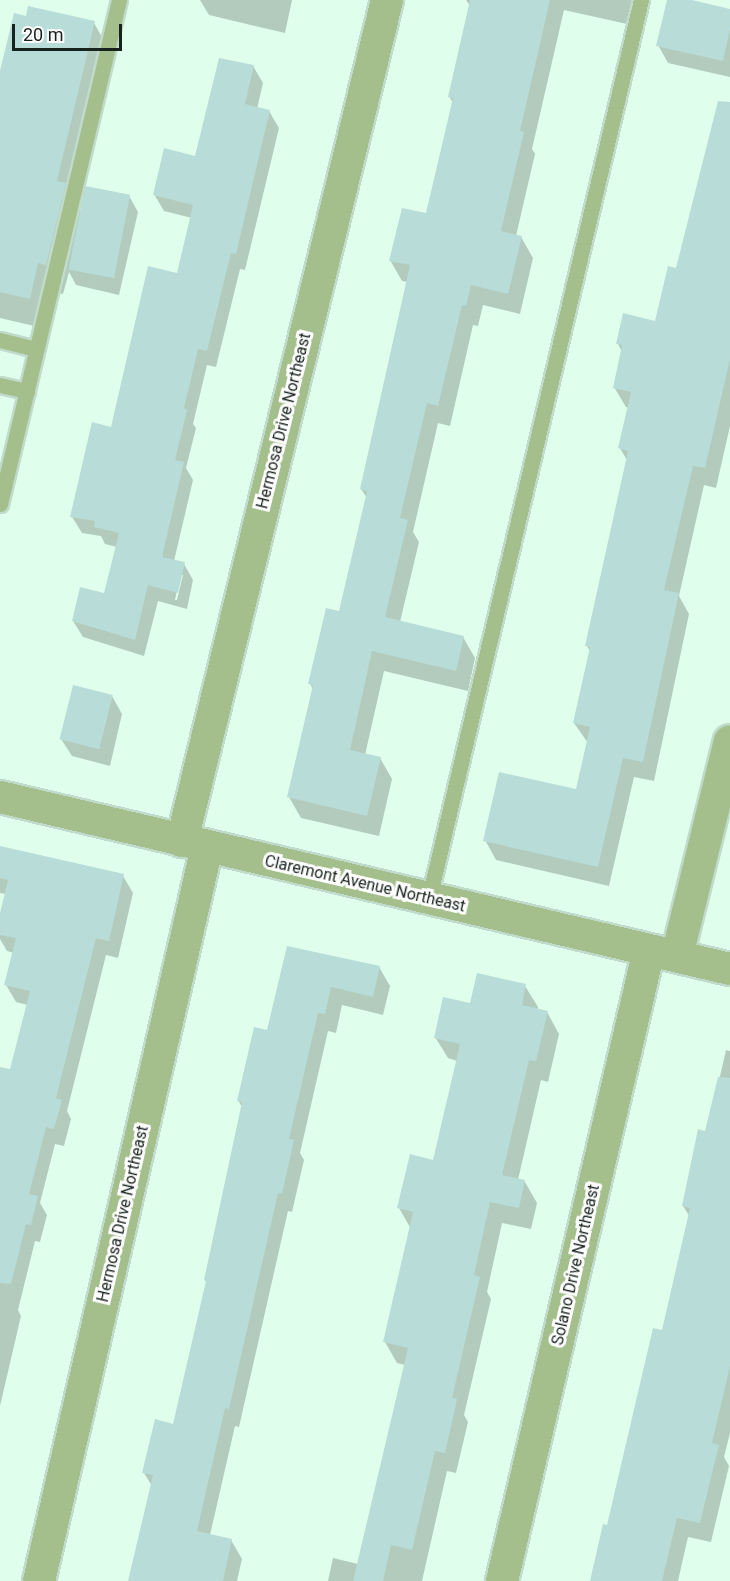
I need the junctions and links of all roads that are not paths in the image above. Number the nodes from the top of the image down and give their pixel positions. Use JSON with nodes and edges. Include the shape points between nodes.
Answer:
{"nodes":[{"id":1,"x":119,"y":0,"type":"edge"},
{"id":2,"x":387,"y":0,"type":"edge"},
{"id":3,"x":641,"y":0,"type":"edge"},
{"id":4,"x":0,"y":340,"type":"edge"},
{"id":5,"x":36,"y":349,"type":"junction"},
{"id":6,"x":0,"y":386,"type":"edge"},
{"id":7,"x":27,"y":392,"type":"junction"},
{"id":8,"x":0,"y":504,"type":"edge"},
{"id":9,"x":730,"y":741,"type":"edge"},
{"id":10,"x":0,"y":797,"type":"edge"},
{"id":11,"x":194,"y":844,"type":"junction"},
{"id":12,"x":429,"y":898,"type":"junction"},
{"id":13,"x":663,"y":953,"type":"junction"},
{"id":14,"x":730,"y":969,"type":"edge"},
{"id":15,"x":39,"y":1581,"type":"edge"},
{"id":16,"x":502,"y":1581,"type":"edge"}],
"edges":[{"from":1,"to":5,"type":"lane"},
{"from":2,"to":11,"type":"street","name":"Hermosa Drive Northeast"},
{"from":3,"to":12,"type":"lane"},
{"from":4,"to":5,"type":"lane"},
{"from":5,"to":7,"type":"lane"},
{"from":6,"to":7,"type":"lane"},
{"from":7,"to":8,"type":"lane"},
{"from":9,"to":13,"type":"street","name":"Solano Drive Northeast"},
{"from":10,"to":11,"type":"street","name":"Claremont Avenue Northeast"},
{"from":11,"to":12,"type":"street","name":"Claremont Avenue Northeast"},
{"from":11,"to":15,"type":"street","name":"Hermosa Drive Northeast"},
{"from":12,"to":13,"type":"street","name":"Claremont Avenue Northeast"},
{"from":13,"to":14,"type":"street","name":"Claremont Avenue Northeast"},
{"from":13,"to":16,"type":"street","name":"Solano Drive Northeast"}]}
